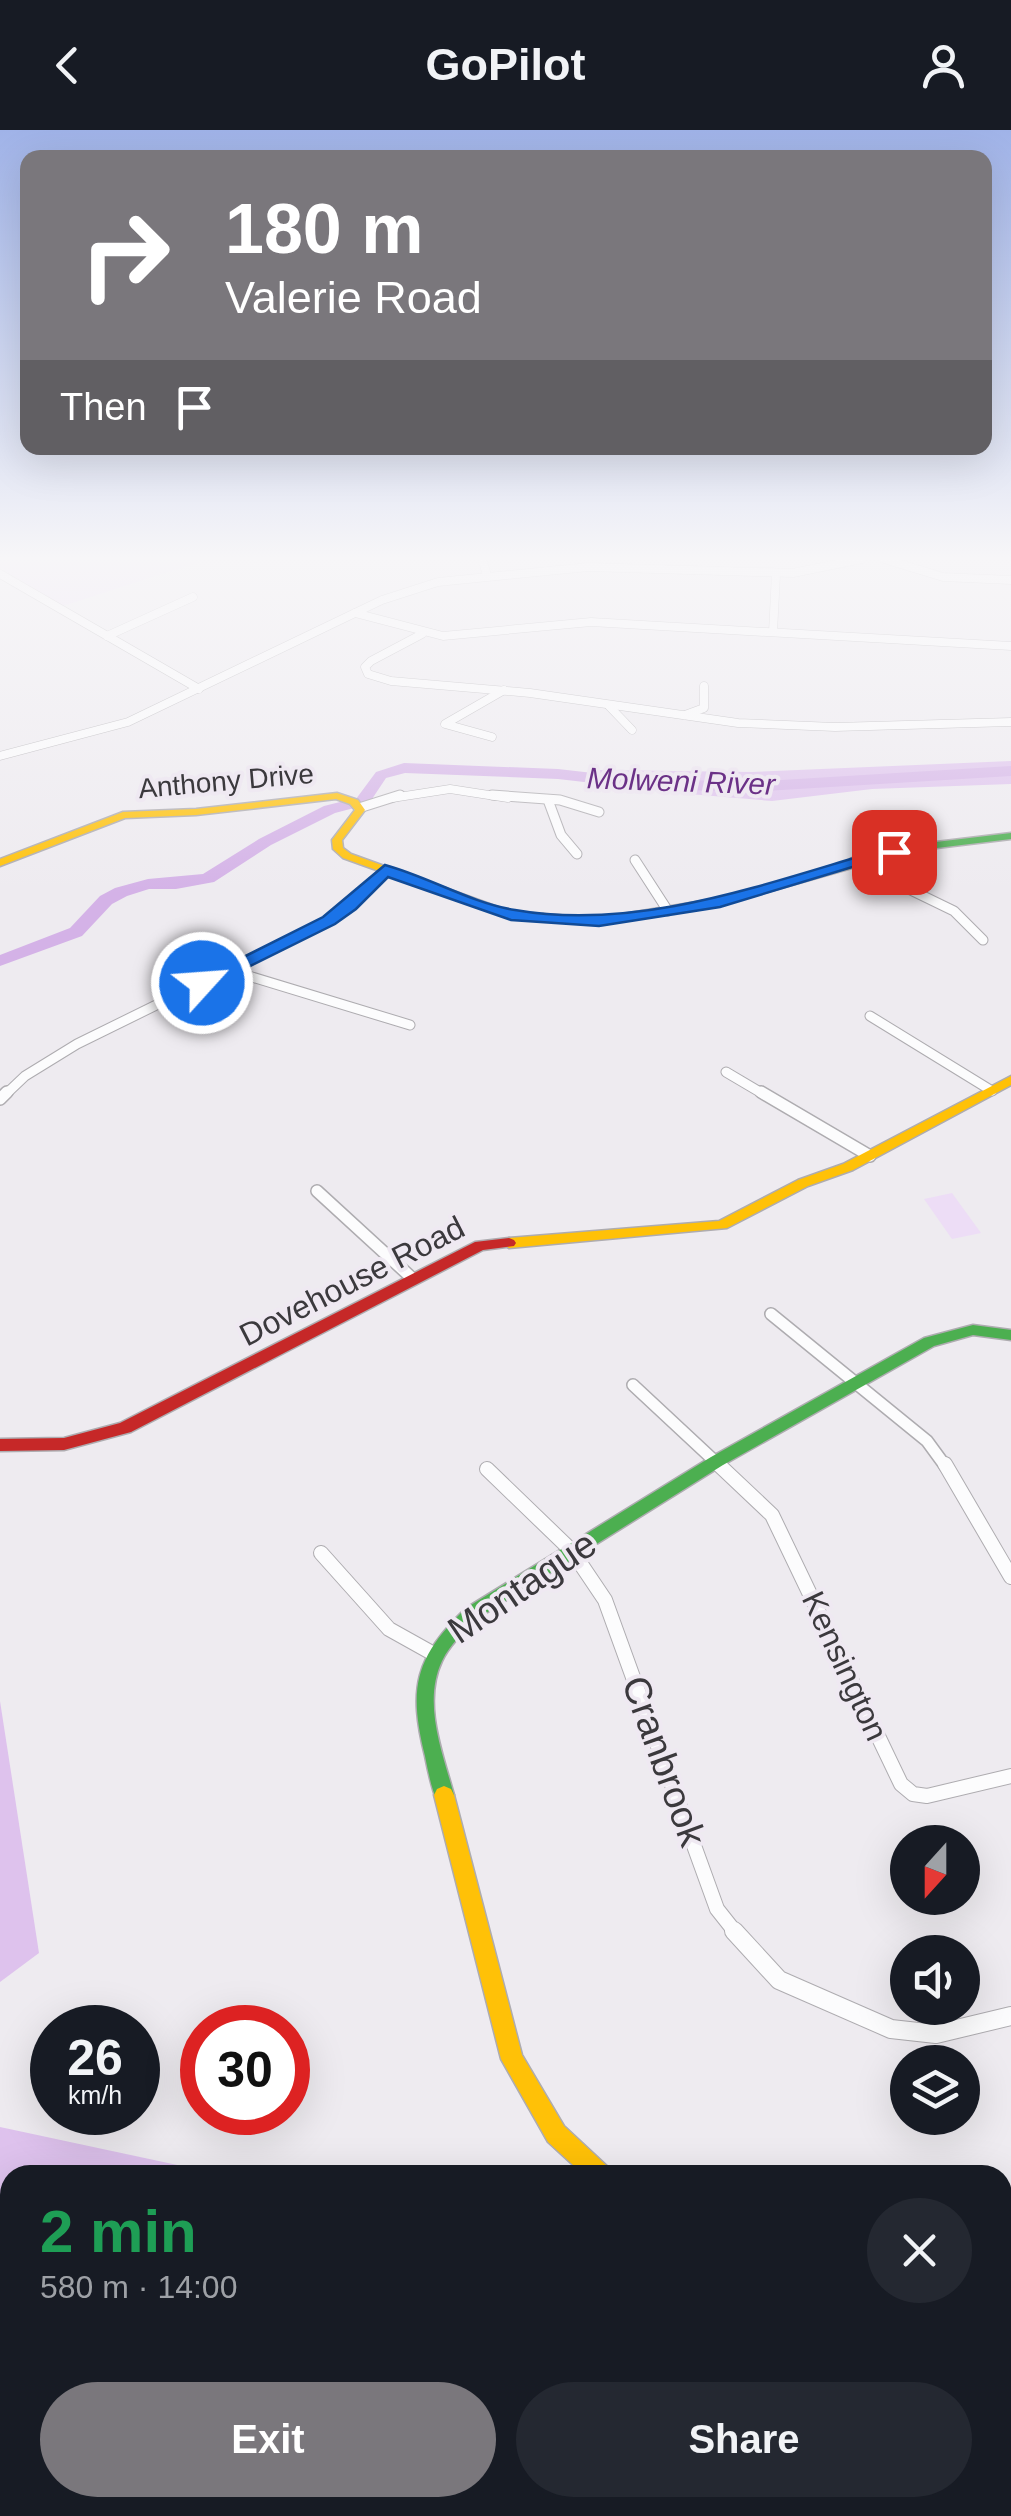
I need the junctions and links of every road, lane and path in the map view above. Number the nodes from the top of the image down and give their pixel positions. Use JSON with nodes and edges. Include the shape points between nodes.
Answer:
{"nodes":[{"id":1,"x":167,"y":670,"type":"edge"},
{"id":2,"x":237,"y":670,"type":"edge"},
{"id":3,"x":366,"y":670,"type":"edge"},
{"id":4,"x":704,"y":686,"type":"dead end"},
{"id":5,"x":199,"y":689,"type":"junction"},
{"id":6,"x":504,"y":690,"type":"junction"},
{"id":7,"x":608,"y":706,"type":"junction"},
{"id":8,"x":682,"y":718,"type":"junction"},
{"id":9,"x":1011,"y":722,"type":"edge"},
{"id":10,"x":632,"y":730,"type":"dead end"},
{"id":11,"x":492,"y":737,"type":"dead end"},
{"id":12,"x":0,"y":756,"type":"edge"},
{"id":13,"x":548,"y":800,"type":"junction"},
{"id":14,"x":359,"y":808,"type":"junction"},
{"id":15,"x":600,"y":812,"type":"dead end"},
{"id":16,"x":1011,"y":836,"type":"edge"},
{"id":17,"x":577,"y":854,"type":"dead end"},
{"id":18,"x":634,"y":860,"type":"dead end"},
{"id":19,"x":853,"y":862,"type":"junction"},
{"id":20,"x":0,"y":863,"type":"edge"},
{"id":21,"x":385,"y":870,"type":"junction"},
{"id":22,"x":668,"y":911,"type":"junction"},
{"id":23,"x":983,"y":940,"type":"dead end"},
{"id":24,"x":228,"y":970,"type":"junction"},
{"id":25,"x":870,"y":1016,"type":"dead end"},
{"id":26,"x":410,"y":1025,"type":"dead end"},
{"id":27,"x":726,"y":1072,"type":"dead end"},
{"id":28,"x":1011,"y":1080,"type":"edge"},
{"id":29,"x":992,"y":1091,"type":"junction"},
{"id":30,"x":0,"y":1099,"type":"edge"},
{"id":31,"x":870,"y":1156,"type":"junction"},
{"id":32,"x":317,"y":1191,"type":"dead end"},
{"id":33,"x":412,"y":1279,"type":"junction"},
{"id":34,"x":771,"y":1314,"type":"dead end"},
{"id":35,"x":1011,"y":1335,"type":"edge"},
{"id":36,"x":858,"y":1382,"type":"junction"},
{"id":37,"x":633,"y":1385,"type":"dead end"},
{"id":38,"x":0,"y":1446,"type":"edge"},
{"id":39,"x":716,"y":1460,"type":"junction"},
{"id":40,"x":487,"y":1469,"type":"dead end"},
{"id":41,"x":572,"y":1551,"type":"junction"},
{"id":42,"x":321,"y":1553,"type":"dead end"},
{"id":43,"x":1011,"y":1577,"type":"edge"},
{"id":44,"x":432,"y":1653,"type":"junction"},
{"id":45,"x":1011,"y":1776,"type":"edge"},
{"id":46,"x":1011,"y":2016,"type":"edge"},
{"id":47,"x":589,"y":2165,"type":"edge"}],
"edges":[{"from":1,"to":5,"type":"street"},
{"from":2,"to":5,"type":"street"},
{"from":3,"to":6,"type":"street","via":[[391,681]]},
{"from":4,"to":8,"type":"street","via":[[704,708]]},
{"from":5,"to":12,"type":"street","via":[[115,726]]},
{"from":6,"to":7,"type":"street"},
{"from":6,"to":11,"type":"street","via":[[445,724]]},
{"from":7,"to":8,"type":"street"},
{"from":7,"to":10,"type":"street"},
{"from":8,"to":9,"type":"street","via":[[835,727]]},
{"from":13,"to":14,"type":"street","via":[[445,790]]},
{"from":13,"to":15,"type":"street"},
{"from":13,"to":17,"type":"street","via":[[561,835]]},
{"from":14,"to":20,"type":"street","name":"Anthony Drive","via":[[331,796],[132,814]]},
{"from":14,"to":21,"type":"street","name":"Anthony Drive","via":[[337,847]]},
{"from":16,"to":19,"type":"street"},
{"from":18,"to":22,"type":"street"},
{"from":19,"to":22,"type":"street"},
{"from":19,"to":23,"type":"street","via":[[954,912]]},
{"from":21,"to":22,"type":"street","via":[[525,918],[610,920]]},
{"from":21,"to":24,"type":"street","via":[[340,913]]},
{"from":24,"to":26,"type":"street"},
{"from":24,"to":30,"type":"street","via":[[76,1044]]},
{"from":25,"to":29,"type":"street"},
{"from":27,"to":31,"type":"street"},
{"from":28,"to":29,"type":"street","name":"Dovehouse Road"},
{"from":29,"to":31,"type":"street","name":"Dovehouse Road"},
{"from":31,"to":33,"type":"street","name":"Dovehouse Road","via":[[722,1225],[486,1243]]},
{"from":32,"to":33,"type":"street"},
{"from":33,"to":38,"type":"street","name":"Dovehouse Road","via":[[124,1428],[81,1442]]},
{"from":34,"to":36,"type":"street"},
{"from":35,"to":36,"type":"street","name":"Montague","via":[[946,1335]]},
{"from":36,"to":39,"type":"street","name":"Montague"},
{"from":36,"to":43,"type":"street","via":[[941,1457]]},
{"from":37,"to":39,"type":"street","name":"Kensington"},
{"from":39,"to":41,"type":"street","name":"Montague"},
{"from":39,"to":45,"type":"street","name":"Kensington","via":[[772,1515],[786,1539],[901,1784],[927,1796]]},
{"from":40,"to":41,"type":"street","name":"Cranbrook"},
{"from":41,"to":44,"type":"street","name":"Montague","via":[[472,1613]]},
{"from":41,"to":46,"type":"street","name":"Cranbrook","via":[[614,1620],[717,1909],[763,1965],[814,1998],[891,2030],[936,2034]]},
{"from":42,"to":44,"type":"street","via":[[390,1630]]},
{"from":44,"to":47,"type":"street","name":"Montague","via":[[421,1690],[423,1711],[512,2059],[556,2134]]}]}
